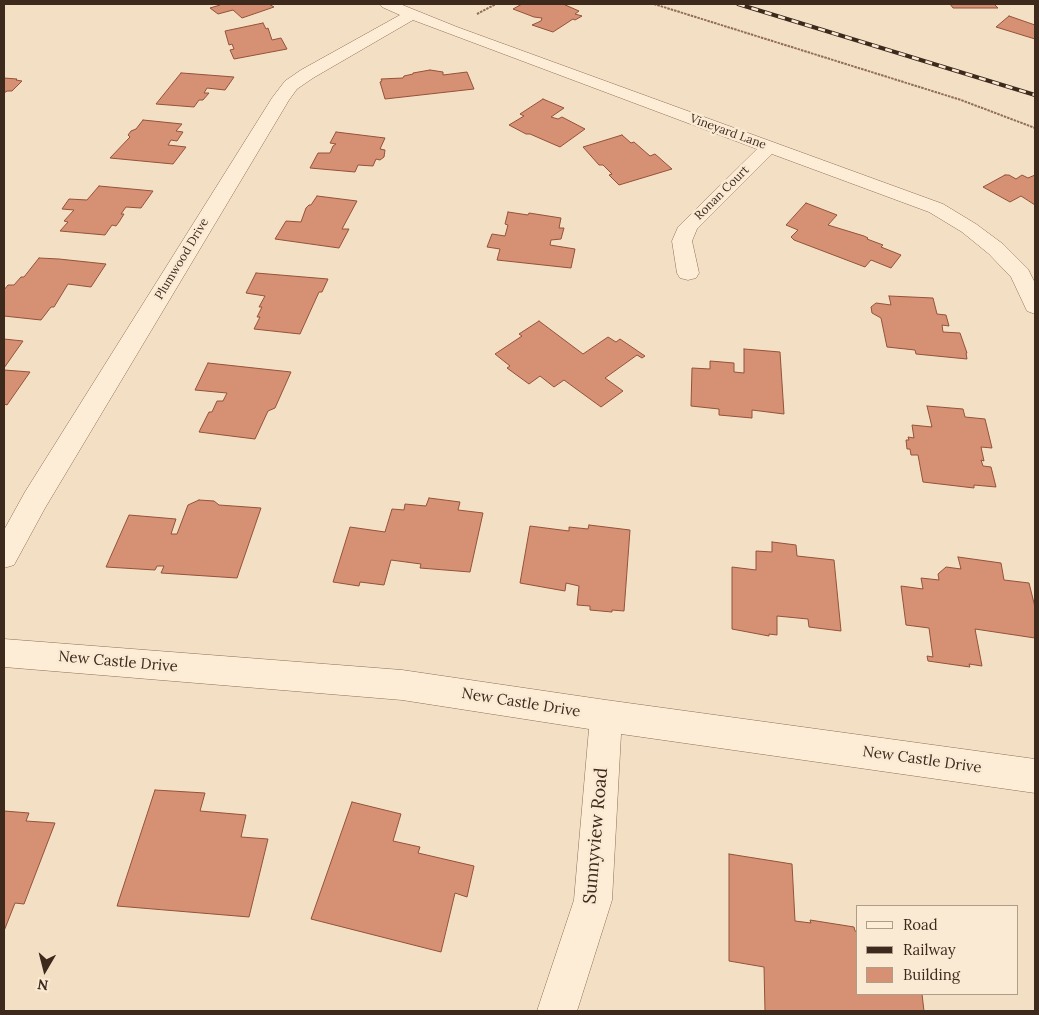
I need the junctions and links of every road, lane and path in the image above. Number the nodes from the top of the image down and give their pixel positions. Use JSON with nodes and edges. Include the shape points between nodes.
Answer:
{"nodes":[{"id":1,"x":387,"y":4,"type":"edge"},
{"id":2,"x":654,"y":4,"type":"edge"},
{"id":3,"x":412,"y":14,"type":"junction"},
{"id":4,"x":1035,"y":128,"type":"edge"},
{"id":5,"x":769,"y":147,"type":"junction"},
{"id":6,"x":688,"y":273,"type":"dead end"},
{"id":7,"x":1035,"y":306,"type":"edge"},
{"id":8,"x":4,"y":556,"type":"edge"},
{"id":9,"x":4,"y":653,"type":"edge"},
{"id":10,"x":606,"y":716,"type":"junction"},
{"id":11,"x":1035,"y":776,"type":"edge"},
{"id":12,"x":557,"y":1011,"type":"edge"}],
"edges":[{"from":1,"to":3,"type":"street","name":"Vineyard Lane"},
{"from":2,"to":4,"type":"path","via":[[961,100]]},
{"from":3,"to":5,"type":"street","name":"Vineyard Lane"},
{"from":3,"to":8,"type":"street","name":"Plumwood Drive","via":[[307,74],[291,85],[281,98]]},
{"from":5,"to":6,"type":"street","name":"Ronan Court","via":[[688,227],[682,241]]},
{"from":5,"to":7,"type":"street","name":"Vineyard Lane","via":[[936,208],[996,249],[1020,274]]},
{"from":9,"to":10,"type":"street","name":"New Castle Drive","via":[[402,685]]},
{"from":10,"to":11,"type":"street","name":"New Castle Drive"},
{"from":10,"to":12,"type":"street","name":"Sunnyview Road","via":[[593,900]]}]}
